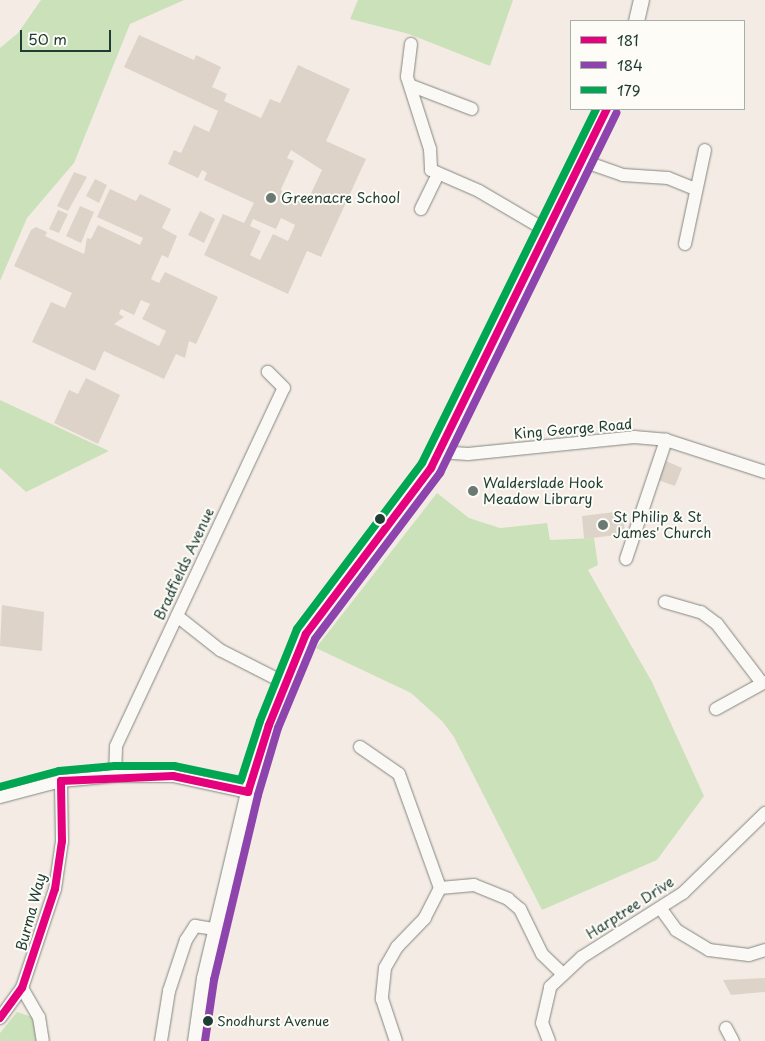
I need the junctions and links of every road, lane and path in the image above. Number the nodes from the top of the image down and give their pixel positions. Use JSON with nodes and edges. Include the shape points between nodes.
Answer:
{"nodes":[{"id":1,"x":641,"y":0,"type":"edge"},
{"id":2,"x":636,"y":20,"type":"edge"},
{"id":3,"x":411,"y":44,"type":"dead end"},
{"id":4,"x":412,"y":86,"type":"junction"},
{"id":5,"x":472,"y":109,"type":"dead end"},
{"id":6,"x":607,"y":110,"type":"edge"},
{"id":7,"x":705,"y":150,"type":"dead end"},
{"id":8,"x":583,"y":162,"type":"junction"},
{"id":9,"x":438,"y":174,"type":"junction"},
{"id":10,"x":695,"y":189,"type":"junction"},
{"id":11,"x":421,"y":210,"type":"dead end"},
{"id":12,"x":549,"y":232,"type":"junction"},
{"id":13,"x":685,"y":244,"type":"dead end"},
{"id":14,"x":268,"y":372,"type":"dead end"},
{"id":15,"x":666,"y":440,"type":"junction"},
{"id":16,"x":439,"y":452,"type":"junction"},
{"id":17,"x":765,"y":472,"type":"edge"},
{"id":18,"x":626,"y":559,"type":"dead end"},
{"id":19,"x":665,"y":602,"type":"dead end"},
{"id":20,"x":177,"y":616,"type":"junction"},
{"id":21,"x":764,"y":683,"type":"edge"},
{"id":22,"x":285,"y":684,"type":"junction"},
{"id":23,"x":716,"y":709,"type":"dead end"},
{"id":24,"x":360,"y":747,"type":"dead end"},
{"id":25,"x":115,"y":776,"type":"junction"},
{"id":26,"x":61,"y":781,"type":"junction"},
{"id":27,"x":248,"y":792,"type":"junction"},
{"id":28,"x":0,"y":797,"type":"edge"},
{"id":29,"x":765,"y":813,"type":"edge"},
{"id":30,"x":440,"y":888,"type":"junction"},
{"id":31,"x":661,"y":909,"type":"junction"},
{"id":32,"x":215,"y":929,"type":"junction"},
{"id":33,"x":765,"y":950,"type":"edge"},
{"id":34,"x":563,"y":974,"type":"junction"},
{"id":35,"x":22,"y":988,"type":"junction"},
{"id":36,"x":0,"y":1018,"type":"edge"},
{"id":37,"x":726,"y":1028,"type":"dead end"},
{"id":38,"x":42,"y":1041,"type":"edge"},
{"id":39,"x":161,"y":1041,"type":"edge"},
{"id":40,"x":195,"y":1041,"type":"edge"},
{"id":41,"x":396,"y":1041,"type":"edge"},
{"id":42,"x":549,"y":1041,"type":"edge"},
{"id":43,"x":733,"y":1041,"type":"edge"}],
"edges":[{"from":1,"to":2,"type":"street"},
{"from":3,"to":4,"type":"street","via":[[407,77]]},
{"from":4,"to":5,"type":"street"},
{"from":4,"to":9,"type":"street","via":[[417,117],[430,149],[428,163]]},
{"from":6,"to":8,"type":"street"},
{"from":7,"to":10,"type":"street","via":[[703,172]]},
{"from":8,"to":10,"type":"street","via":[[623,175],[668,178]]},
{"from":8,"to":12,"type":"street"},
{"from":9,"to":11,"type":"street"},
{"from":9,"to":12,"type":"street"},
{"from":10,"to":13,"type":"street"},
{"from":12,"to":16,"type":"street"},
{"from":14,"to":20,"type":"street","name":"Bradfields Avenue","via":[[284,388]]},
{"from":15,"to":16,"type":"street","name":"King George Road","via":[[634,437],[468,454]]},
{"from":15,"to":17,"type":"street","name":"King George Road"},
{"from":15,"to":18,"type":"street"},
{"from":16,"to":22,"type":"street","via":[[404,508],[322,608],[306,634]]},
{"from":19,"to":21,"type":"street","via":[[701,612],[717,624]]},
{"from":20,"to":22,"type":"street","via":[[220,650]]},
{"from":20,"to":25,"type":"street","name":"Bradfields Avenue","via":[[116,746]]},
{"from":21,"to":23,"type":"street"},
{"from":22,"to":27,"type":"street"},
{"from":24,"to":30,"type":"street","via":[[399,774]]},
{"from":25,"to":26,"type":"street"},
{"from":25,"to":27,"type":"street","via":[[173,776]]},
{"from":26,"to":28,"type":"street"},
{"from":26,"to":35,"type":"street","name":"Burma Way","via":[[62,841],[55,889]]},
{"from":27,"to":32,"type":"street"},
{"from":29,"to":31,"type":"street","name":"Harptree Drive","via":[[683,893]]},
{"from":30,"to":34,"type":"street","via":[[474,885],[508,899],[520,909],[542,954]]},
{"from":30,"to":41,"type":"street","via":[[425,918],[398,947],[385,968],[382,999]]},
{"from":31,"to":33,"type":"street","via":[[676,930],[709,950],[750,955]]},
{"from":31,"to":34,"type":"street","name":"Harptree Drive","via":[[590,952]]},
{"from":32,"to":39,"type":"street","via":[[196,926],[186,940],[169,991]]},
{"from":32,"to":40,"type":"street"},
{"from":34,"to":42,"type":"street","name":"Harptree Drive","via":[[550,987],[543,1008],[542,1023]]},
{"from":35,"to":36,"type":"street","name":"Burma Way"},
{"from":35,"to":38,"type":"street","via":[[39,1017]]},
{"from":37,"to":43,"type":"street"}]}
